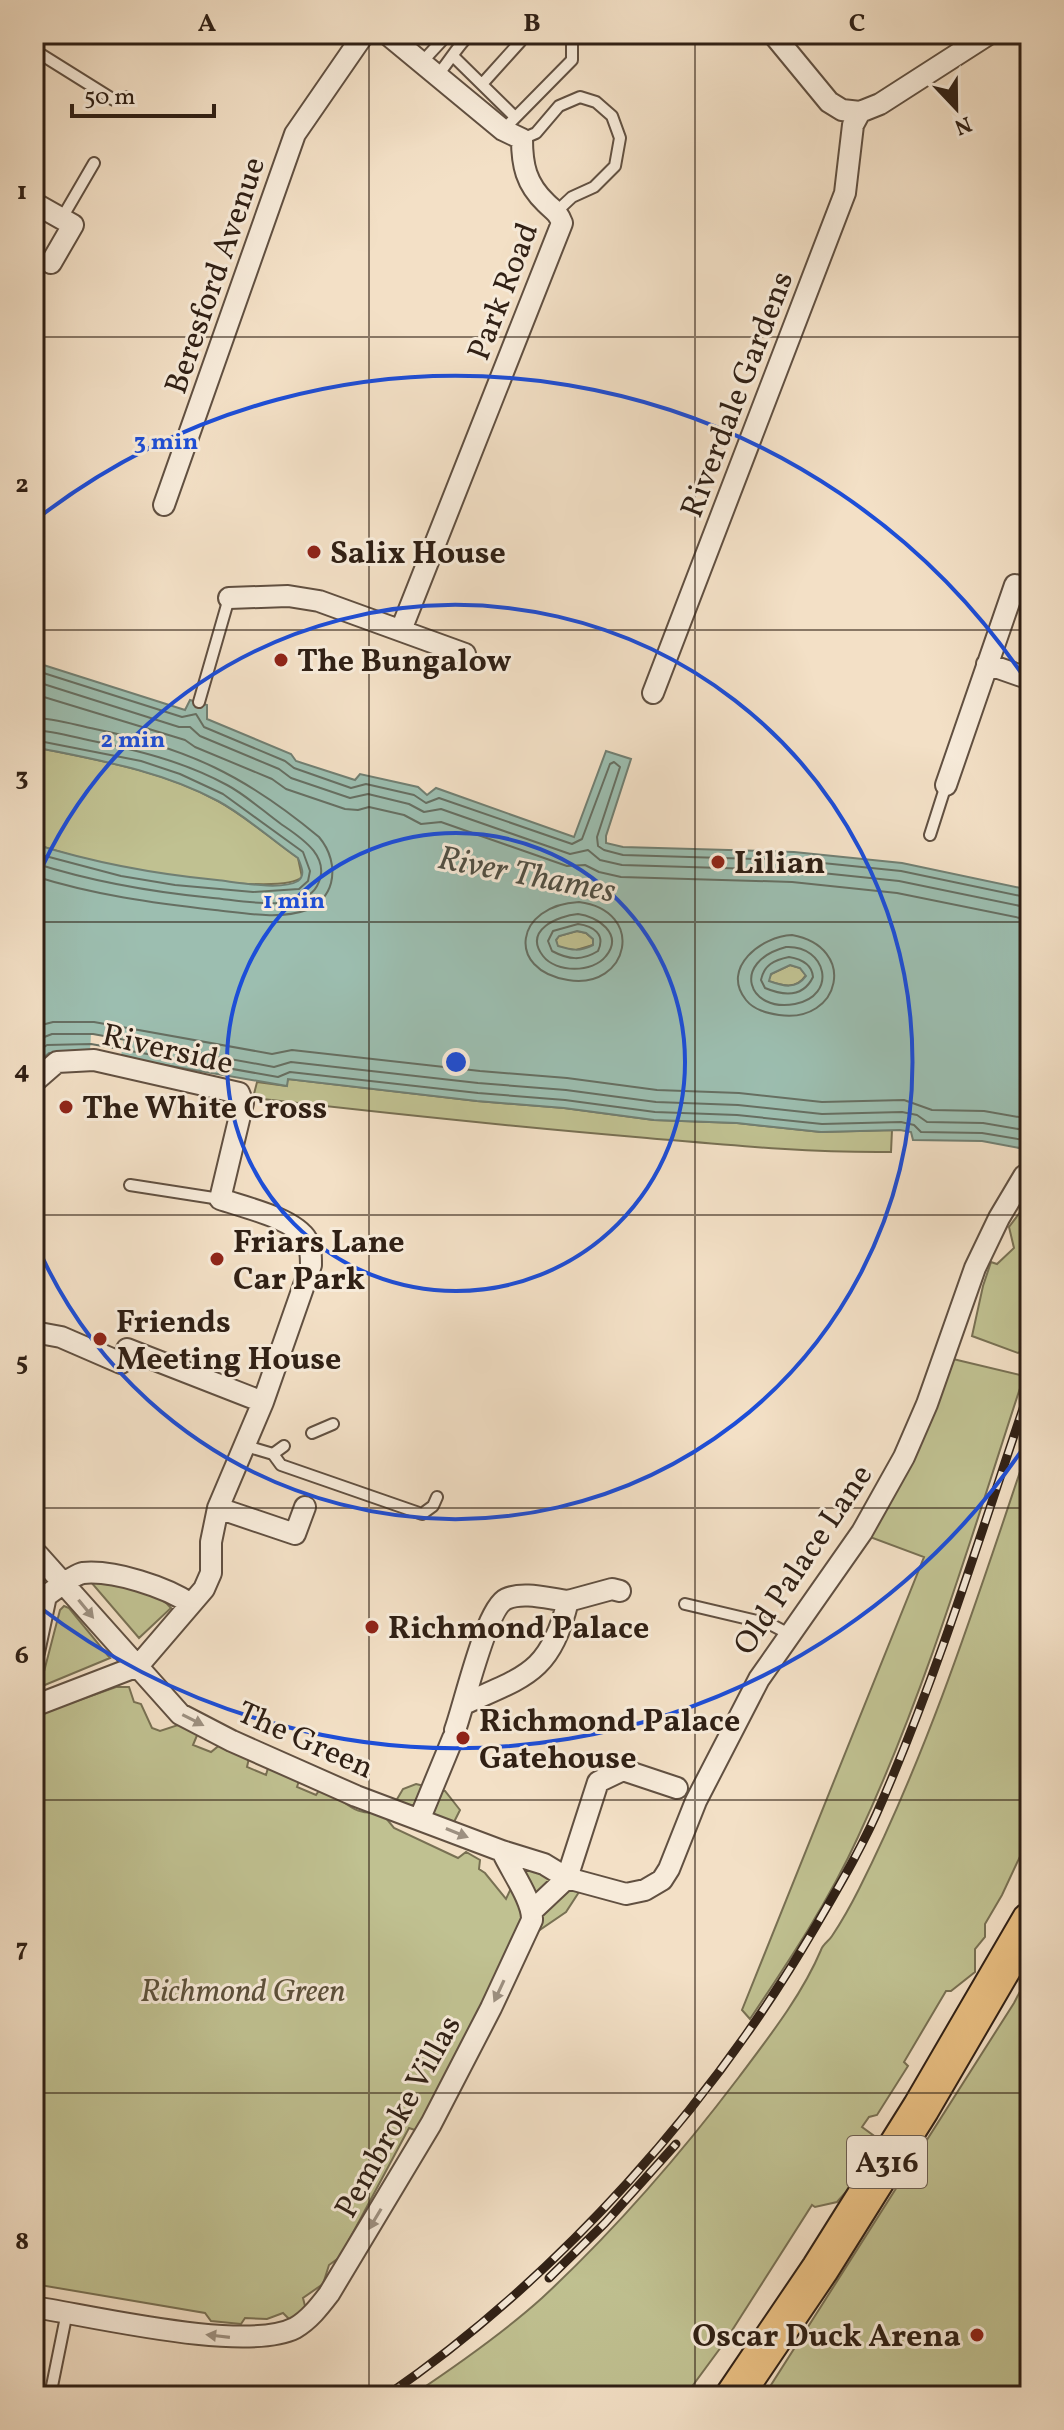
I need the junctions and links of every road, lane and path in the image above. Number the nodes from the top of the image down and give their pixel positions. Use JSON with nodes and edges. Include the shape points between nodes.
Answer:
{"nodes":[{"id":1,"x":364,"y":34,"type":"edge"},
{"id":2,"x":387,"y":34,"type":"edge"},
{"id":3,"x":448,"y":34,"type":"edge"},
{"id":4,"x":470,"y":34,"type":"edge"},
{"id":5,"x":520,"y":34,"type":"edge"},
{"id":6,"x":773,"y":34,"type":"edge"},
{"id":7,"x":989,"y":34,"type":"edge"},
{"id":8,"x":572,"y":40,"type":"dead end"},
{"id":9,"x":34,"y":50,"type":"edge"},
{"id":10,"x":454,"y":57,"type":"junction"},
{"id":11,"x":429,"y":70,"type":"junction"},
{"id":12,"x":483,"y":83,"type":"junction"},
{"id":13,"x":127,"y":97,"type":"dead end"},
{"id":14,"x":860,"y":112,"type":"junction"},
{"id":15,"x":508,"y":123,"type":"junction"},
{"id":16,"x":522,"y":139,"type":"junction"},
{"id":17,"x":94,"y":163,"type":"dead end"},
{"id":18,"x":34,"y":203,"type":"edge"},
{"id":19,"x":557,"y":211,"type":"junction"},
{"id":20,"x":62,"y":218,"type":"junction"},
{"id":21,"x":51,"y":263,"type":"dead end"},
{"id":22,"x":164,"y":505,"type":"dead end"},
{"id":23,"x":1030,"y":590,"type":"edge"},
{"id":24,"x":229,"y":598,"type":"joint"},
{"id":25,"x":401,"y":630,"type":"junction"},
{"id":26,"x":465,"y":654,"type":"dead end"},
{"id":27,"x":987,"y":664,"type":"junction"},
{"id":28,"x":1030,"y":679,"type":"edge"},
{"id":29,"x":653,"y":693,"type":"dead end"},
{"id":30,"x":199,"y":702,"type":"dead end"},
{"id":31,"x":946,"y":785,"type":"joint"},
{"id":32,"x":930,"y":835,"type":"dead end"},
{"id":33,"x":34,"y":1082,"type":"edge"},
{"id":34,"x":1024,"y":1176,"type":"dead end"},
{"id":35,"x":130,"y":1185,"type":"dead end"},
{"id":36,"x":220,"y":1199,"type":"junction"},
{"id":37,"x":34,"y":1332,"type":"edge"},
{"id":38,"x":263,"y":1402,"type":"junction"},
{"id":39,"x":333,"y":1424,"type":"dead end"},
{"id":40,"x":312,"y":1433,"type":"dead end"},
{"id":41,"x":246,"y":1446,"type":"junction"},
{"id":42,"x":284,"y":1446,"type":"dead end"},
{"id":43,"x":273,"y":1454,"type":"junction"},
{"id":44,"x":437,"y":1497,"type":"dead end"},
{"id":45,"x":305,"y":1507,"type":"dead end"},
{"id":46,"x":218,"y":1508,"type":"junction"},
{"id":47,"x":34,"y":1555,"type":"edge"},
{"id":48,"x":66,"y":1583,"type":"junction"},
{"id":49,"x":620,"y":1591,"type":"dead end"},
{"id":50,"x":568,"y":1601,"type":"junction"},
{"id":51,"x":191,"y":1604,"type":"junction"},
{"id":52,"x":685,"y":1604,"type":"dead end"},
{"id":53,"x":789,"y":1634,"type":"junction"},
{"id":54,"x":34,"y":1652,"type":"edge"},
{"id":55,"x":138,"y":1666,"type":"junction"},
{"id":56,"x":464,"y":1704,"type":"junction"},
{"id":57,"x":34,"y":1706,"type":"edge"},
{"id":58,"x":677,"y":1788,"type":"dead end"},
{"id":59,"x":420,"y":1818,"type":"junction"},
{"id":60,"x":502,"y":1851,"type":"junction"},
{"id":61,"x":567,"y":1878,"type":"junction"},
{"id":62,"x":532,"y":1916,"type":"junction"},
{"id":63,"x":1030,"y":1921,"type":"edge"},
{"id":64,"x":34,"y":2307,"type":"edge"},
{"id":65,"x":67,"y":2312,"type":"junction"},
{"id":66,"x":50,"y":2396,"type":"edge"},
{"id":67,"x":734,"y":2396,"type":"edge"}],
"edges":[{"from":1,"to":22,"type":"street","name":"Beresford Avenue","via":[[295,134]]},
{"from":2,"to":11,"type":"street"},
{"from":3,"to":11,"type":"lane"},
{"from":4,"to":10,"type":"lane"},
{"from":5,"to":12,"type":"lane","via":[[520,42]]},
{"from":6,"to":14,"type":"street","via":[[829,102]]},
{"from":7,"to":14,"type":"street"},
{"from":8,"to":15,"type":"lane","via":[[572,60]]},
{"from":9,"to":13,"type":"lane","via":[[114,100]]},
{"from":10,"to":11,"type":"lane"},
{"from":10,"to":12,"type":"lane"},
{"from":11,"to":15,"type":"street"},
{"from":12,"to":15,"type":"lane"},
{"from":14,"to":29,"type":"street","name":"Riverdale Gardens","via":[[853,125],[845,193]]},
{"from":15,"to":16,"type":"street"},
{"from":16,"to":19,"type":"street","name":"Park Road","via":[[522,166],[534,188]]},
{"from":16,"to":19,"type":"lane","via":[[536,133],[559,106],[580,97],[612,116],[620,138],[615,166]]},
{"from":17,"to":20,"type":"lane"},
{"from":18,"to":20,"type":"street"},
{"from":19,"to":25,"type":"street","name":"Park Road","via":[[562,223],[558,236]]},
{"from":20,"to":21,"type":"street","via":[[73,225]]},
{"from":23,"to":27,"type":"street","via":[[1015,585]]},
{"from":24,"to":25,"type":"street","via":[[319,601]]},
{"from":24,"to":30,"type":"lane"},
{"from":25,"to":26,"type":"street"},
{"from":27,"to":28,"type":"street"},
{"from":27,"to":31,"type":"street"},
{"from":31,"to":32,"type":"lane"},
{"from":33,"to":36,"type":"street","name":"Riverside","via":[[57,1062],[94,1060],[239,1093],[243,1103]]},
{"from":34,"to":53,"type":"street","name":"Old Palace Lane","via":[[975,1268],[904,1457],[866,1526]]},
{"from":35,"to":36,"type":"lane"},
{"from":36,"to":38,"type":"street","via":[[284,1221],[305,1237],[311,1250],[311,1265]]},
{"from":37,"to":38,"type":"street","via":[[61,1337],[121,1363],[127,1349]]},
{"from":38,"to":41,"type":"street"},
{"from":39,"to":40,"type":"lane"},
{"from":41,"to":43,"type":"lane"},
{"from":41,"to":46,"type":"street"},
{"from":42,"to":43,"type":"lane"},
{"from":43,"to":44,"type":"lane","via":[[281,1465],[422,1514]]},
{"from":45,"to":46,"type":"street","via":[[295,1534]]},
{"from":46,"to":51,"type":"street","via":[[211,1573]]},
{"from":47,"to":48,"type":"street","name":"The Green"},
{"from":48,"to":51,"type":"street","via":[[80,1573],[114,1576],[173,1591]]},
{"from":48,"to":54,"type":"street","via":[[46,1596]]},
{"from":48,"to":55,"type":"street","name":"The Green","one_way":true},
{"from":49,"to":50,"type":"street"},
{"from":50,"to":56,"type":"street","via":[[546,1656],[528,1674]]},
{"from":50,"to":56,"type":"street","via":[[521,1595],[503,1600],[485,1634]]},
{"from":51,"to":55,"type":"street"},
{"from":52,"to":53,"type":"lane","via":[[770,1624]]},
{"from":53,"to":61,"type":"street","name":"Old Palace Lane","via":[[759,1679],[696,1801],[662,1880],[626,1894]]},
{"from":55,"to":57,"type":"street"},
{"from":55,"to":59,"type":"street","name":"The Green","one_way":true,"via":[[180,1714],[356,1796]]},
{"from":56,"to":59,"type":"street"},
{"from":58,"to":61,"type":"street","via":[[623,1770],[598,1782]]},
{"from":59,"to":60,"type":"street","name":"The Green","one_way":true},
{"from":60,"to":61,"type":"street","name":"Old Palace Lane","via":[[544,1864]]},
{"from":60,"to":62,"type":"street"},
{"from":61,"to":62,"type":"street"},
{"from":62,"to":65,"type":"street","name":"Pembroke Villas","one_way":true,"via":[[431,2124],[312,2315],[275,2335],[234,2338]]},
{"from":63,"to":67,"type":"highway","number":"A316","via":[[921,2108]]},
{"from":64,"to":65,"type":"street"},
{"from":65,"to":66,"type":"lane"}]}
